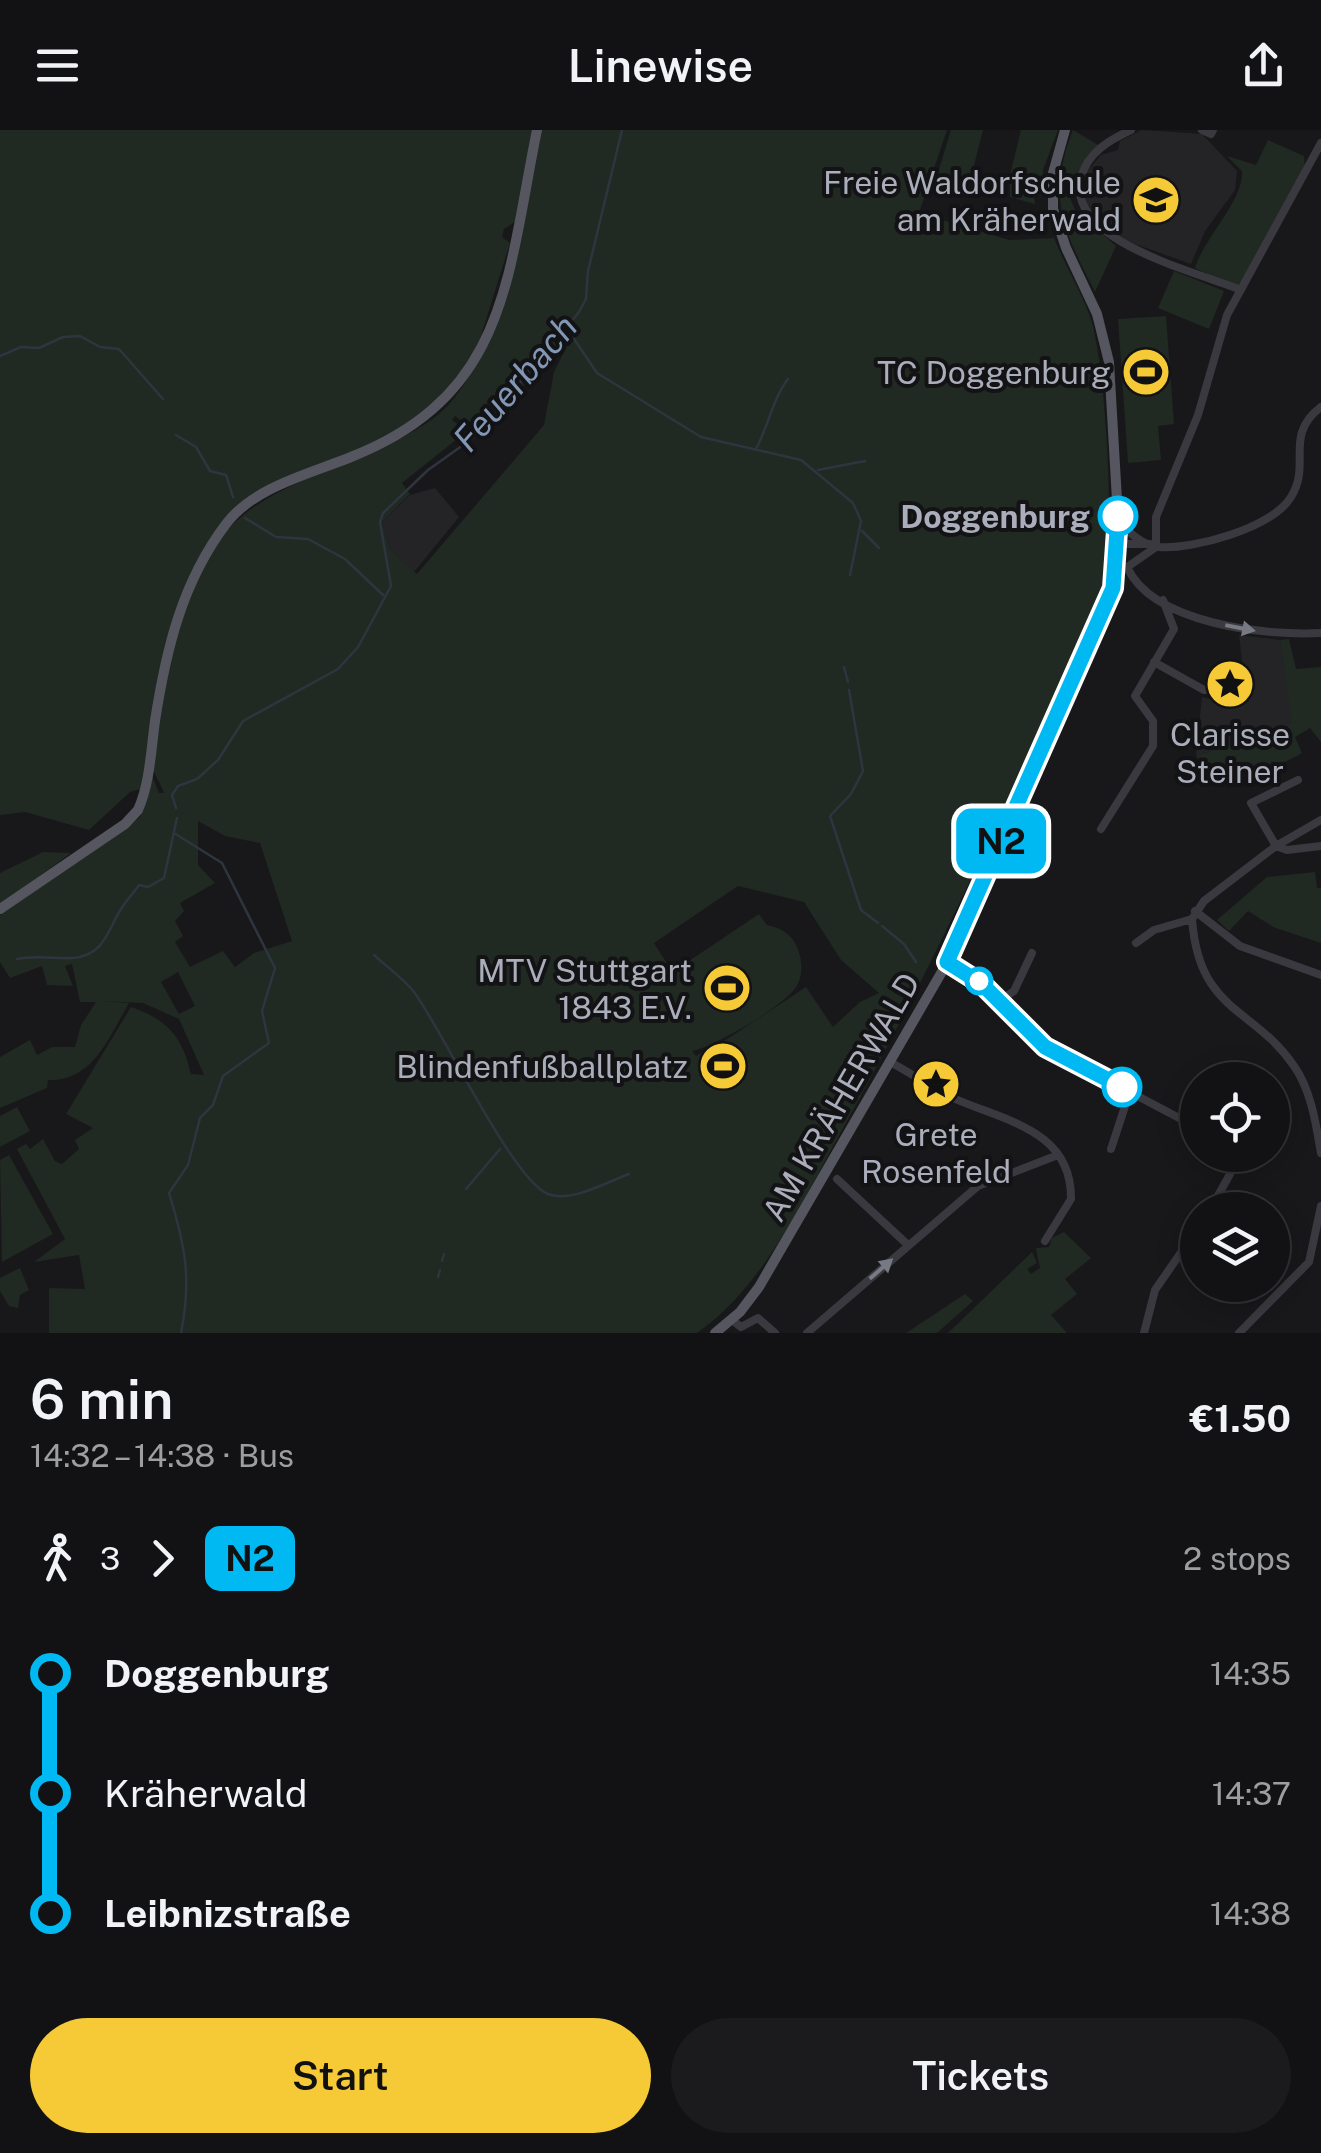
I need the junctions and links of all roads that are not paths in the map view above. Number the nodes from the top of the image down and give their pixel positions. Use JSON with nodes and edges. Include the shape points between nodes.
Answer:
{"nodes":[{"id":1,"x":538,"y":130,"type":"edge"},
{"id":2,"x":1065,"y":130,"type":"edge"},
{"id":3,"x":1130,"y":130,"type":"edge"},
{"id":4,"x":1202,"y":130,"type":"edge"},
{"id":5,"x":1213,"y":130,"type":"edge"},
{"id":6,"x":1321,"y":143,"type":"edge"},
{"id":7,"x":1240,"y":290,"type":"junction"},
{"id":8,"x":1321,"y":407,"type":"edge"},
{"id":9,"x":1118,"y":517,"type":"junction"},
{"id":10,"x":1118,"y":544,"type":"junction"},
{"id":11,"x":1153,"y":546,"type":"junction"},
{"id":12,"x":1122,"y":563,"type":"junction"},
{"id":13,"x":1163,"y":600,"type":"junction"},
{"id":14,"x":1321,"y":634,"type":"edge"},
{"id":15,"x":1154,"y":662,"type":"junction"},
{"id":16,"x":1236,"y":687,"type":"dead end"},
{"id":17,"x":1298,"y":780,"type":"dead end"},
{"id":18,"x":1321,"y":820,"type":"edge"},
{"id":19,"x":1101,"y":829,"type":"dead end"},
{"id":20,"x":1276,"y":846,"type":"junction"},
{"id":21,"x":1321,"y":846,"type":"edge"},
{"id":22,"x":0,"y":909,"type":"edge"},
{"id":23,"x":1193,"y":915,"type":"junction"},
{"id":24,"x":1136,"y":943,"type":"dead end"},
{"id":25,"x":1032,"y":953,"type":"dead end"},
{"id":26,"x":947,"y":962,"type":"junction"},
{"id":27,"x":1321,"y":975,"type":"edge"},
{"id":28,"x":998,"y":1002,"type":"junction"},
{"id":29,"x":890,"y":1062,"type":"junction"},
{"id":30,"x":1130,"y":1091,"type":"junction"},
{"id":31,"x":1180,"y":1118,"type":"edge"},
{"id":32,"x":1111,"y":1148,"type":"dead end"},
{"id":33,"x":1321,"y":1154,"type":"edge"},
{"id":34,"x":1058,"y":1155,"type":"junction"},
{"id":35,"x":837,"y":1179,"type":"dead end"},
{"id":36,"x":1321,"y":1206,"type":"edge"},
{"id":37,"x":1045,"y":1240,"type":"dead end"},
{"id":38,"x":908,"y":1245,"type":"junction"},
{"id":39,"x":1180,"y":1254,"type":"edge"},
{"id":40,"x":732,"y":1320,"type":"junction"},
{"id":41,"x":715,"y":1333,"type":"edge"},
{"id":42,"x":776,"y":1333,"type":"edge"},
{"id":43,"x":807,"y":1333,"type":"edge"},
{"id":44,"x":1144,"y":1333,"type":"edge"},
{"id":45,"x":1239,"y":1333,"type":"edge"}],
"edges":[{"from":1,"to":22,"type":"main road","via":[[504,282],[468,375],[416,425],[257,496],[230,519],[184,599],[165,664],[141,802],[125,824]]},
{"from":2,"to":9,"type":"main road","name":"AM KRÄHERWALD","via":[[1053,173],[1053,209],[1104,339]]},
{"from":3,"to":7,"type":"street","via":[[1098,150],[1085,168],[1080,186],[1086,213],[1112,238]]},
{"from":4,"to":5,"type":"street"},
{"from":6,"to":7,"type":"street"},
{"from":7,"to":11,"type":"street","via":[[1156,517]]},
{"from":8,"to":11,"type":"street","via":[[1298,437],[1295,490],[1273,517],[1251,528]]},
{"from":9,"to":10,"type":"main road","name":"AM KRÄHERWALD"},
{"from":9,"to":11,"type":"street","via":[[1128,535]]},
{"from":10,"to":11,"type":"street"},
{"from":10,"to":12,"type":"main road","name":"AM KRÄHERWALD"},
{"from":11,"to":12,"type":"street"},
{"from":12,"to":13,"type":"street","via":[[1133,580]]},
{"from":12,"to":26,"type":"main road","name":"AM KRÄHERWALD"},
{"from":13,"to":14,"type":"street","one_way":true,"via":[[1234,628]]},
{"from":13,"to":15,"type":"street","via":[[1174,623]]},
{"from":15,"to":16,"type":"street","via":[[1204,690]]},
{"from":15,"to":19,"type":"street","via":[[1135,696],[1153,722],[1153,746]]},
{"from":17,"to":20,"type":"street","via":[[1250,803]]},
{"from":18,"to":20,"type":"street"},
{"from":20,"to":21,"type":"street"},
{"from":20,"to":23,"type":"street"},
{"from":23,"to":24,"type":"street"},
{"from":23,"to":27,"type":"street","via":[[1240,946]]},
{"from":23,"to":33,"type":"street","via":[[1201,962],[1218,995],[1298,1073]]},
{"from":25,"to":28,"type":"street","via":[[1014,990]]},
{"from":26,"to":28,"type":"street"},
{"from":26,"to":29,"type":"main road","name":"AM KRÄHERWALD"},
{"from":28,"to":30,"type":"street","via":[[1045,1047]]},
{"from":29,"to":34,"type":"street","via":[[950,1096],[1030,1127]]},
{"from":29,"to":40,"type":"main road","name":"AM KRÄHERWALD","via":[[792,1234]]},
{"from":30,"to":31,"type":"street"},
{"from":30,"to":32,"type":"street"},
{"from":34,"to":37,"type":"street","via":[[1071,1199]]},
{"from":34,"to":38,"type":"street","via":[[978,1186]]},
{"from":35,"to":38,"type":"street"},
{"from":36,"to":45,"type":"street","via":[[1312,1258]]},
{"from":43,"to":38,"type":"street","one_way":true},
{"from":39,"to":44,"type":"street","via":[[1155,1290]]},
{"from":40,"to":41,"type":"main road","name":"AM KRÄHERWALD"},
{"from":40,"to":42,"type":"street","via":[[741,1327],[758,1318]]}]}
